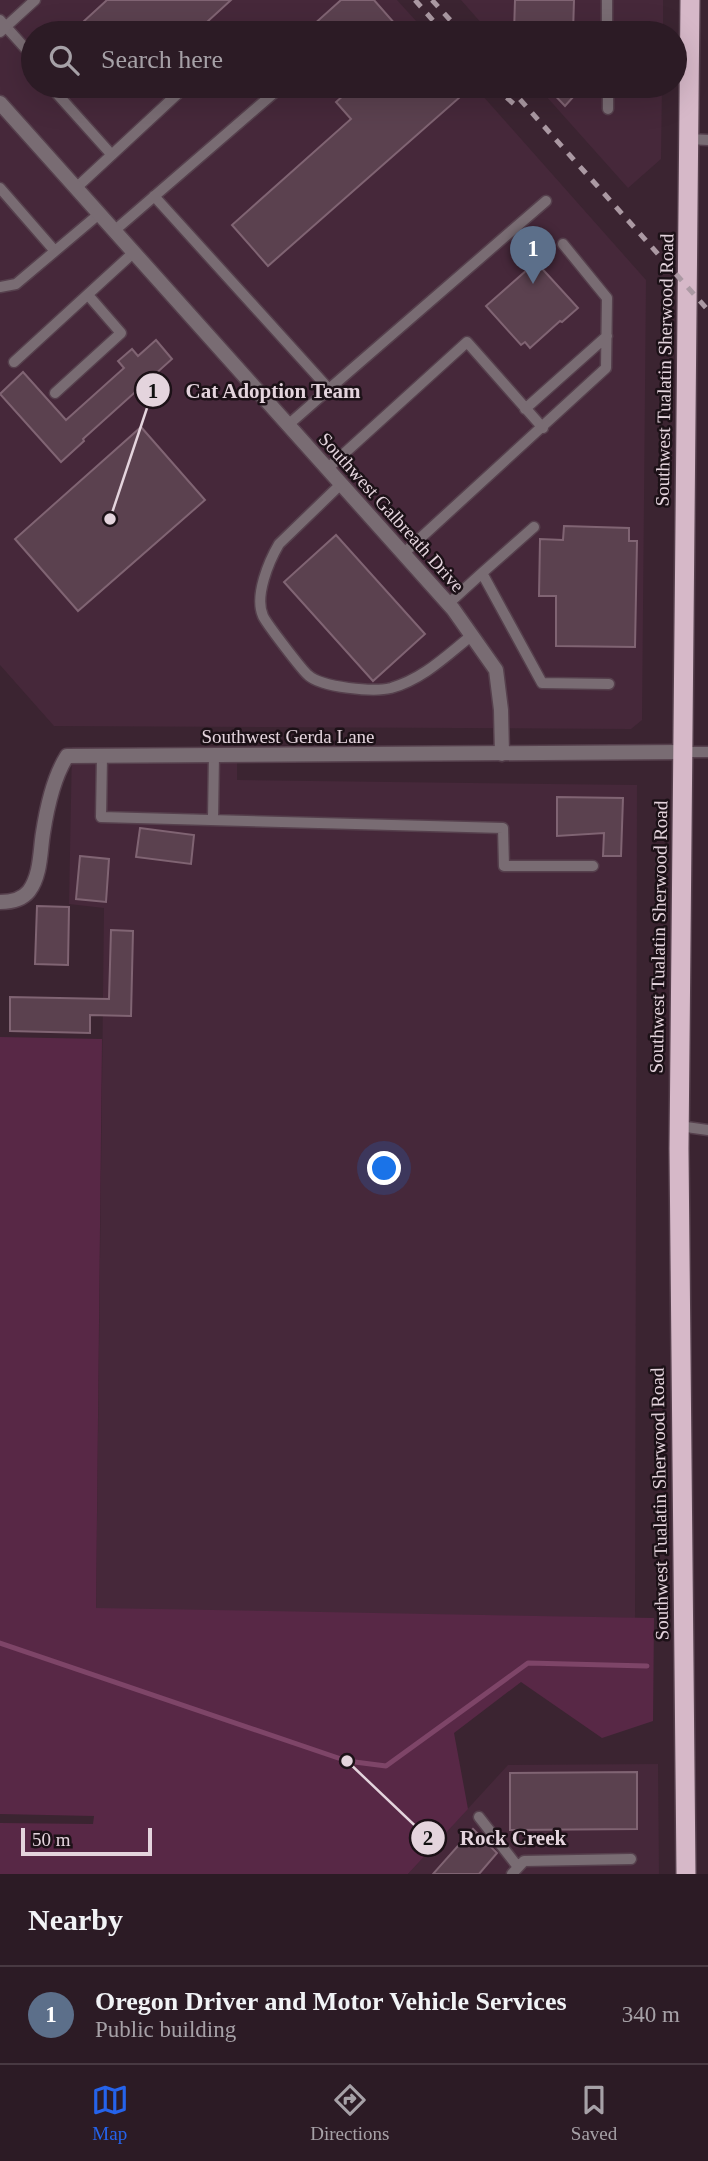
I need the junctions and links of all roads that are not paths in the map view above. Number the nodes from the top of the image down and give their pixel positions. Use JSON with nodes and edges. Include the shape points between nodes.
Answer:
{"nodes":[{"id":1,"x":36,"y":0,"type":"edge"},
{"id":2,"x":607,"y":0,"type":"edge"},
{"id":3,"x":690,"y":0,"type":"edge"},
{"id":4,"x":607,"y":21,"type":"edge"},
{"id":5,"x":2,"y":26,"type":"edge"},
{"id":6,"x":21,"y":44,"type":"edge"},
{"id":7,"x":61,"y":98,"type":"edge"},
{"id":8,"x":173,"y":98,"type":"edge"},
{"id":9,"x":265,"y":98,"type":"edge"},
{"id":10,"x":608,"y":98,"type":"edge"},
{"id":11,"x":0,"y":103,"type":"edge"},
{"id":12,"x":608,"y":108,"type":"dead end"},
{"id":13,"x":698,"y":139,"type":"edge"},
{"id":14,"x":111,"y":154,"type":"junction"},
{"id":15,"x":0,"y":188,"type":"edge"},
{"id":16,"x":76,"y":188,"type":"junction"},
{"id":17,"x":154,"y":196,"type":"junction"},
{"id":18,"x":546,"y":201,"type":"dead end"},
{"id":19,"x":99,"y":214,"type":"junction"},
{"id":20,"x":114,"y":231,"type":"junction"},
{"id":21,"x":564,"y":244,"type":"dead end"},
{"id":22,"x":54,"y":250,"type":"junction"},
{"id":23,"x":133,"y":253,"type":"junction"},
{"id":24,"x":0,"y":287,"type":"edge"},
{"id":25,"x":88,"y":295,"type":"junction"},
{"id":26,"x":607,"y":337,"type":"junction"},
{"id":27,"x":14,"y":362,"type":"dead end"},
{"id":28,"x":329,"y":389,"type":"junction"},
{"id":29,"x":55,"y":393,"type":"dead end"},
{"id":30,"x":526,"y":408,"type":"junction"},
{"id":31,"x":288,"y":425,"type":"junction"},
{"id":32,"x":543,"y":428,"type":"junction"},
{"id":33,"x":327,"y":469,"type":"junction"},
{"id":34,"x":341,"y":484,"type":"junction"},
{"id":35,"x":534,"y":527,"type":"dead end"},
{"id":36,"x":403,"y":554,"type":"junction"},
{"id":37,"x":482,"y":573,"type":"junction"},
{"id":38,"x":448,"y":604,"type":"junction"},
{"id":39,"x":471,"y":636,"type":"junction"},
{"id":40,"x":609,"y":684,"type":"dead end"},
{"id":41,"x":683,"y":752,"type":"junction"},
{"id":42,"x":708,"y":752,"type":"edge"},
{"id":43,"x":502,"y":754,"type":"junction"},
{"id":44,"x":102,"y":755,"type":"junction"},
{"id":45,"x":214,"y":755,"type":"junction"},
{"id":46,"x":213,"y":819,"type":"junction"},
{"id":47,"x":593,"y":866,"type":"dead end"},
{"id":48,"x":0,"y":902,"type":"edge"},
{"id":49,"x":679,"y":1126,"type":"junction"},
{"id":50,"x":708,"y":1130,"type":"edge"},
{"id":51,"x":479,"y":1817,"type":"dead end"},
{"id":52,"x":631,"y":1858,"type":"dead end"},
{"id":53,"x":515,"y":1871,"type":"edge"},
{"id":54,"x":686,"y":1874,"type":"edge"}],
"edges":[{"from":1,"to":5,"type":"lane"},
{"from":2,"to":4,"type":"lane"},
{"from":3,"to":13,"type":"highway","name":"Southwest Tualatin Sherwood Road"},
{"from":5,"to":6,"type":"lane"},
{"from":7,"to":14,"type":"lane"},
{"from":8,"to":14,"type":"lane"},
{"from":9,"to":17,"type":"lane"},
{"from":10,"to":12,"type":"lane"},
{"from":11,"to":16,"type":"street","name":"Southwest Galbreath Drive"},
{"from":13,"to":41,"type":"highway","name":"Southwest Tualatin Sherwood Road"},
{"from":14,"to":16,"type":"lane"},
{"from":15,"to":22,"type":"lane"},
{"from":16,"to":19,"type":"street","name":"Southwest Galbreath Drive"},
{"from":17,"to":20,"type":"lane"},
{"from":17,"to":28,"type":"lane"},
{"from":18,"to":28,"type":"lane"},
{"from":19,"to":20,"type":"street","name":"Southwest Galbreath Drive"},
{"from":19,"to":22,"type":"lane"},
{"from":20,"to":23,"type":"street","name":"Southwest Galbreath Drive"},
{"from":21,"to":26,"type":"lane","via":[[607,298]]},
{"from":22,"to":24,"type":"lane","via":[[16,284]]},
{"from":23,"to":25,"type":"lane"},
{"from":23,"to":31,"type":"street","name":"Southwest Galbreath Drive"},
{"from":25,"to":27,"type":"lane"},
{"from":25,"to":29,"type":"lane","via":[[121,333]]},
{"from":26,"to":30,"type":"lane"},
{"from":26,"to":32,"type":"lane","via":[[606,368]]},
{"from":28,"to":31,"type":"lane"},
{"from":30,"to":32,"type":"lane"},
{"from":30,"to":33,"type":"lane","via":[[467,342]]},
{"from":31,"to":33,"type":"street","name":"Southwest Galbreath Drive"},
{"from":32,"to":36,"type":"lane"},
{"from":33,"to":34,"type":"street","name":"Southwest Galbreath Drive"},
{"from":34,"to":36,"type":"street","name":"Southwest Galbreath Drive"},
{"from":34,"to":39,"type":"lane","via":[[279,544],[263,582],[262,615],[309,677],[344,687],[388,689],[423,675]]},
{"from":35,"to":37,"type":"lane"},
{"from":36,"to":38,"type":"street","name":"Southwest Galbreath Drive"},
{"from":37,"to":38,"type":"lane"},
{"from":37,"to":40,"type":"lane","via":[[542,683]]},
{"from":38,"to":39,"type":"street","name":"Southwest Galbreath Drive"},
{"from":39,"to":43,"type":"street","name":"Southwest Galbreath Drive","via":[[496,670]]},
{"from":41,"to":42,"type":"lane"},
{"from":41,"to":43,"type":"street","name":"Southwest Gerda Lane"},
{"from":41,"to":49,"type":"highway","name":"Southwest Tualatin Sherwood Road"},
{"from":43,"to":45,"type":"street","name":"Southwest Gerda Lane"},
{"from":44,"to":45,"type":"street","name":"Southwest Gerda Lane"},
{"from":44,"to":46,"type":"lane","via":[[101,817]]},
{"from":44,"to":48,"type":"street","name":"Southwest Gerda Lane","via":[[67,756],[57,771],[34,883],[18,900]]},
{"from":45,"to":46,"type":"lane"},
{"from":46,"to":47,"type":"lane","via":[[503,828],[504,866]]},
{"from":49,"to":50,"type":"lane"},
{"from":49,"to":54,"type":"highway","name":"Southwest Tualatin Sherwood Road"},
{"from":51,"to":53,"type":"lane"},
{"from":52,"to":53,"type":"lane","via":[[524,1861]]}]}
